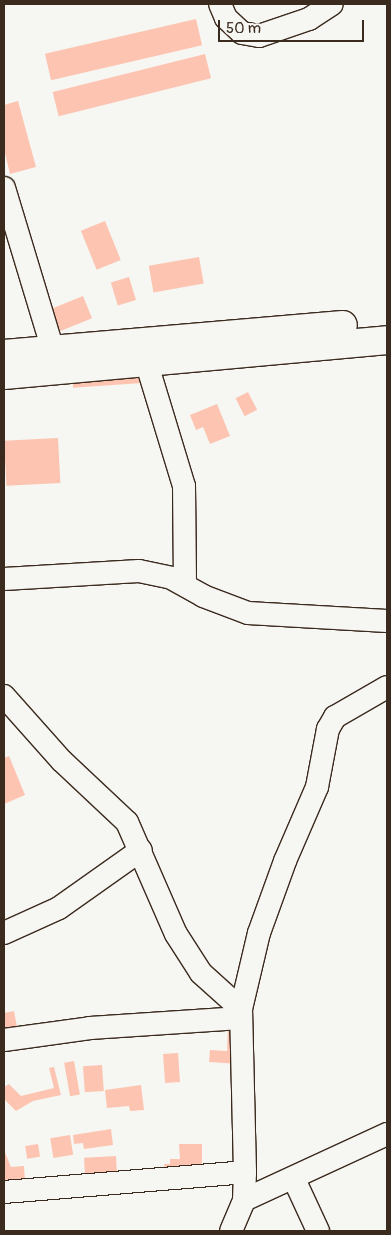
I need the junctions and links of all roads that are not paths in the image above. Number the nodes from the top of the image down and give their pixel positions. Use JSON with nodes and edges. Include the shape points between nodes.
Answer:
{"nodes":[{"id":1,"x":220,"y":4,"type":"edge"},
{"id":2,"x":332,"y":4,"type":"edge"},
{"id":3,"x":4,"y":188,"type":"edge"},
{"id":4,"x":387,"y":322,"type":"edge"},
{"id":5,"x":387,"y":340,"type":"edge"},
{"id":6,"x":4,"y":354,"type":"edge"},
{"id":7,"x":54,"y":359,"type":"junction"},
{"id":8,"x":146,"y":361,"type":"junction"},
{"id":9,"x":4,"y":375,"type":"edge"},
{"id":10,"x":4,"y":579,"type":"edge"},
{"id":11,"x":185,"y":585,"type":"junction"},
{"id":12,"x":387,"y":621,"type":"edge"},
{"id":13,"x":387,"y":687,"type":"edge"},
{"id":14,"x":4,"y":696,"type":"edge"},
{"id":15,"x":140,"y":850,"type":"junction"},
{"id":16,"x":4,"y":933,"type":"edge"},
{"id":17,"x":241,"y":1014,"type":"junction"},
{"id":18,"x":4,"y":1040,"type":"edge"},
{"id":19,"x":387,"y":1134,"type":"edge"},
{"id":20,"x":245,"y":1172,"type":"junction"},
{"id":21,"x":294,"y":1179,"type":"junction"},
{"id":22,"x":4,"y":1192,"type":"edge"},
{"id":23,"x":244,"y":1200,"type":"junction"},
{"id":24,"x":231,"y":1231,"type":"edge"},
{"id":25,"x":318,"y":1231,"type":"edge"}],
"edges":[{"from":1,"to":2,"type":"street","via":[[226,18],[242,33],[259,36],[309,18]]},
{"from":3,"to":7,"type":"street"},
{"from":4,"to":7,"type":"street"},
{"from":5,"to":8,"type":"street"},
{"from":6,"to":7,"type":"street"},
{"from":7,"to":8,"type":"street"},
{"from":7,"to":9,"type":"street"},
{"from":8,"to":11,"type":"street","via":[[184,486]]},
{"from":10,"to":11,"type":"street","via":[[139,571]]},
{"from":11,"to":12,"type":"street","via":[[203,596],[248,613]]},
{"from":13,"to":17,"type":"street","via":[[335,717],[328,729],[317,787],[285,861],[260,933]]},
{"from":14,"to":15,"type":"street","via":[[62,761],[127,822]]},
{"from":15,"to":16,"type":"street","via":[[59,908]]},
{"from":15,"to":17,"type":"street","via":[[176,934],[201,973]]},
{"from":17,"to":18,"type":"street","via":[[90,1028]]},
{"from":17,"to":20,"type":"street"},
{"from":19,"to":21,"type":"street"},
{"from":20,"to":22,"type":"street"},
{"from":20,"to":23,"type":"street"},
{"from":21,"to":23,"type":"street"},
{"from":21,"to":25,"type":"street"},
{"from":23,"to":24,"type":"street"}]}
